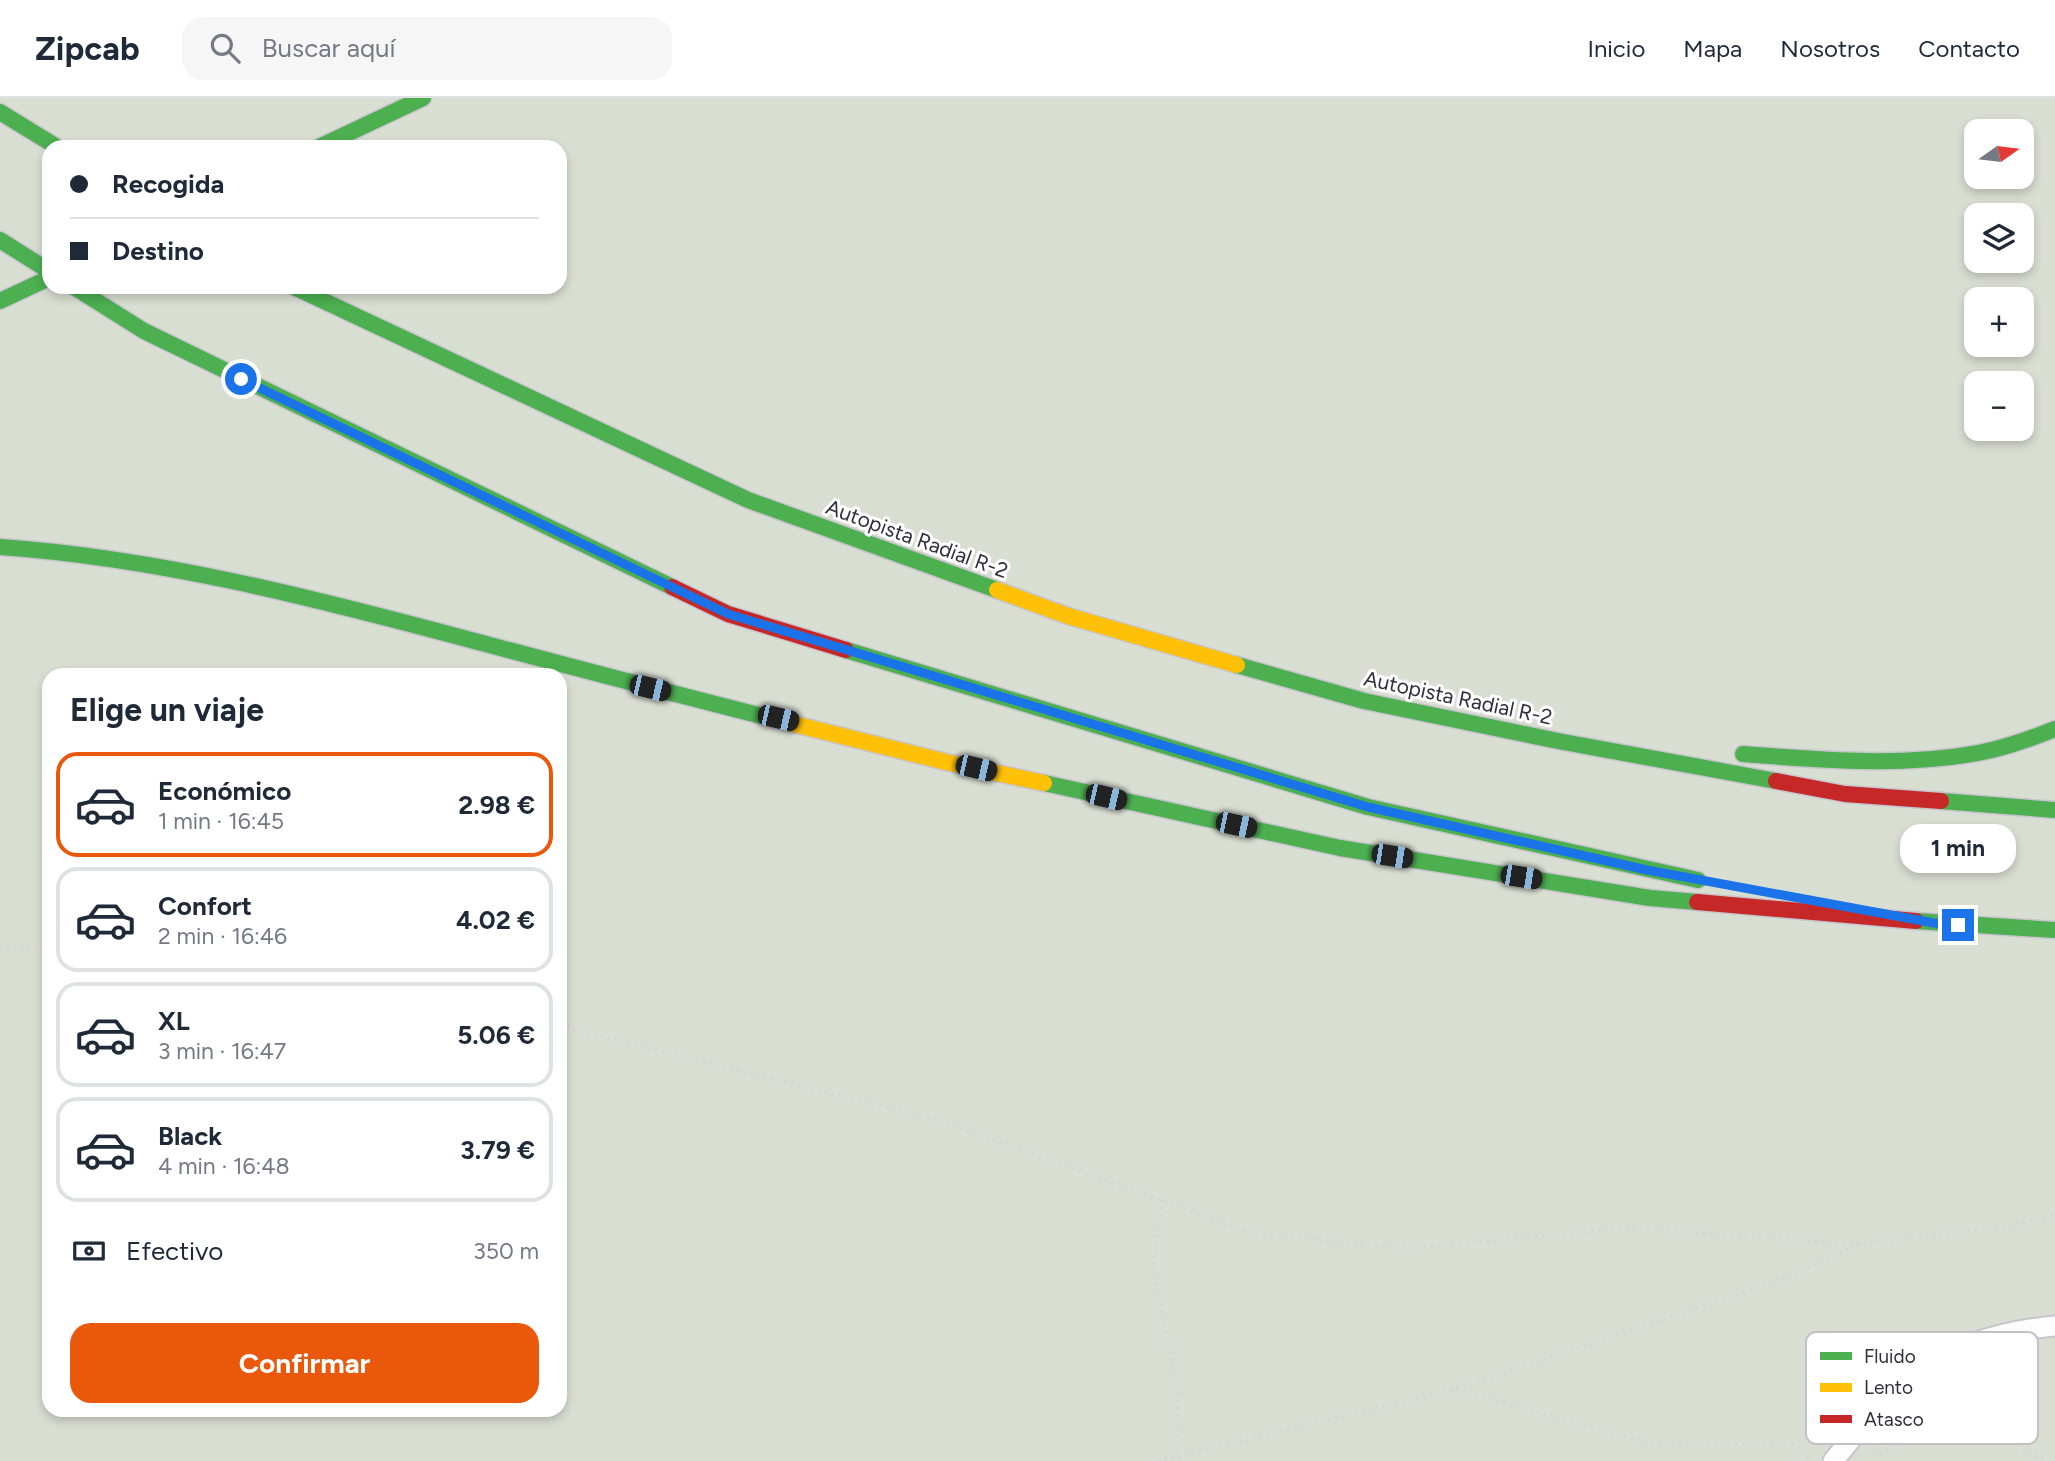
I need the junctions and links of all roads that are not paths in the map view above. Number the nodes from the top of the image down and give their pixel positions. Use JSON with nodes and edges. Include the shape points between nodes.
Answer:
{"nodes":[{"id":1,"x":404,"y":98,"type":"edge"},
{"id":2,"x":424,"y":98,"type":"edge"},
{"id":3,"x":0,"y":112,"type":"edge"},
{"id":4,"x":46,"y":140,"type":"edge"},
{"id":5,"x":329,"y":140,"type":"edge"},
{"id":6,"x":332,"y":140,"type":"edge"},
{"id":7,"x":0,"y":240,"type":"edge"},
{"id":8,"x":42,"y":267,"type":"edge"},
{"id":9,"x":42,"y":281,"type":"edge"},
{"id":10,"x":85,"y":294,"type":"edge"},
{"id":11,"x":309,"y":294,"type":"edge"},
{"id":12,"x":0,"y":302,"type":"edge"},
{"id":13,"x":0,"y":547,"type":"edge"},
{"id":14,"x":2055,"y":729,"type":"edge"},
{"id":15,"x":1558,"y":741,"type":"junction"},
{"id":16,"x":2055,"y":810,"type":"edge"},
{"id":17,"x":1716,"y":883,"type":"dead end"},
{"id":18,"x":1757,"y":891,"type":"dead end"},
{"id":19,"x":1934,"y":923,"type":"junction"},
{"id":20,"x":2055,"y":930,"type":"edge"},
{"id":21,"x":2055,"y":1326,"type":"edge"},
{"id":22,"x":2014,"y":1332,"type":"edge"},
{"id":23,"x":1847,"y":1444,"type":"edge"},
{"id":24,"x":1833,"y":1461,"type":"edge"}],
"edges":[{"from":1,"to":5,"type":"highway"},
{"from":2,"to":6,"type":"highway"},
{"from":3,"to":4,"type":"highway"},
{"from":7,"to":8,"type":"highway"},
{"from":9,"to":12,"type":"highway"},
{"from":10,"to":17,"type":"highway","via":[[144,331],[728,614],[1368,807]]},
{"from":11,"to":15,"type":"highway","name":"Autopista Radial R-2","via":[[748,500],[1056,611],[1364,701]]},
{"from":13,"to":19,"type":"highway","via":[[197,573],[316,599],[950,763],[1340,848],[1650,898]]},
{"from":14,"to":15,"type":"highway","via":[[1966,757],[1871,762]]},
{"from":15,"to":16,"type":"highway","via":[[1846,794]]},
{"from":18,"to":19,"type":"highway"},
{"from":19,"to":20,"type":"highway"},
{"from":21,"to":22,"type":"lane"},
{"from":23,"to":24,"type":"lane"}]}
